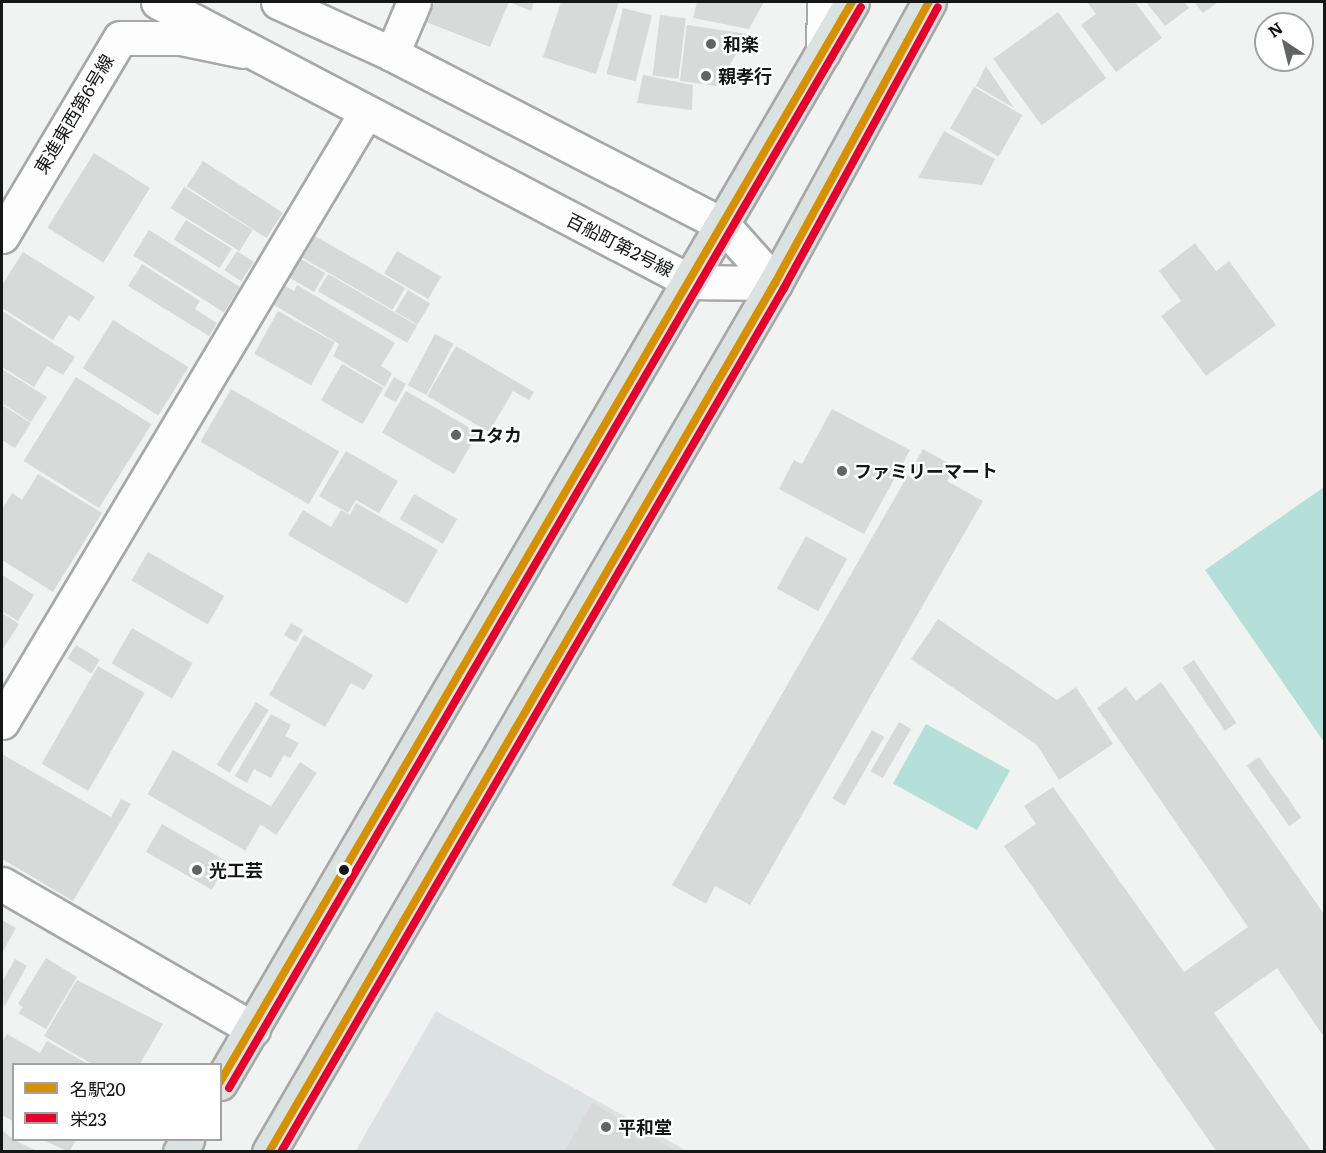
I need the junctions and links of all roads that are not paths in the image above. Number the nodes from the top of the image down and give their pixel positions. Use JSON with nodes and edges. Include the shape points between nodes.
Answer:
{"nodes":[{"id":1,"x":158,"y":2,"type":"edge"},
{"id":2,"x":278,"y":2,"type":"edge"},
{"id":3,"x":414,"y":2,"type":"edge"},
{"id":4,"x":824,"y":2,"type":"edge"},
{"id":5,"x":852,"y":2,"type":"edge"},
{"id":6,"x":929,"y":2,"type":"edge"},
{"id":7,"x":244,"y":51,"type":"junction"},
{"id":8,"x":823,"y":52,"type":"junction"},
{"id":9,"x":392,"y":54,"type":"junction"},
{"id":10,"x":365,"y":114,"type":"junction"},
{"id":11,"x":723,"y":225,"type":"junction"},
{"id":12,"x":2,"y":236,"type":"edge"},
{"id":13,"x":691,"y":282,"type":"junction"},
{"id":14,"x":775,"y":283,"type":"junction"},
{"id":15,"x":2,"y":722,"type":"edge"},
{"id":16,"x":2,"y":884,"type":"edge"},
{"id":17,"x":253,"y":1029,"type":"junction"},
{"id":18,"x":222,"y":1080,"type":"edge"},
{"id":19,"x":269,"y":1152,"type":"edge"}],
"edges":[{"from":1,"to":7,"type":"street","name":"百船町第2号線"},
{"from":2,"to":9,"type":"street"},
{"from":3,"to":9,"type":"street"},
{"from":4,"to":8,"type":"street"},
{"from":5,"to":8,"type":"main road"},
{"from":6,"to":14,"type":"main road"},
{"from":7,"to":10,"type":"street","name":"百船町第2号線"},
{"from":7,"to":12,"type":"street","name":"東進東西第6号線","via":[[181,38],[120,38]]},
{"from":8,"to":11,"type":"main road"},
{"from":9,"to":11,"type":"street"},
{"from":10,"to":13,"type":"street","name":"百船町第2号線"},
{"from":10,"to":15,"type":"street"},
{"from":11,"to":13,"type":"main road"},
{"from":11,"to":14,"type":"street"},
{"from":13,"to":14,"type":"street","name":"百船町第2号線"},
{"from":13,"to":17,"type":"main road"},
{"from":14,"to":19,"type":"main road"},
{"from":16,"to":17,"type":"street"},
{"from":17,"to":18,"type":"main road"}]}
